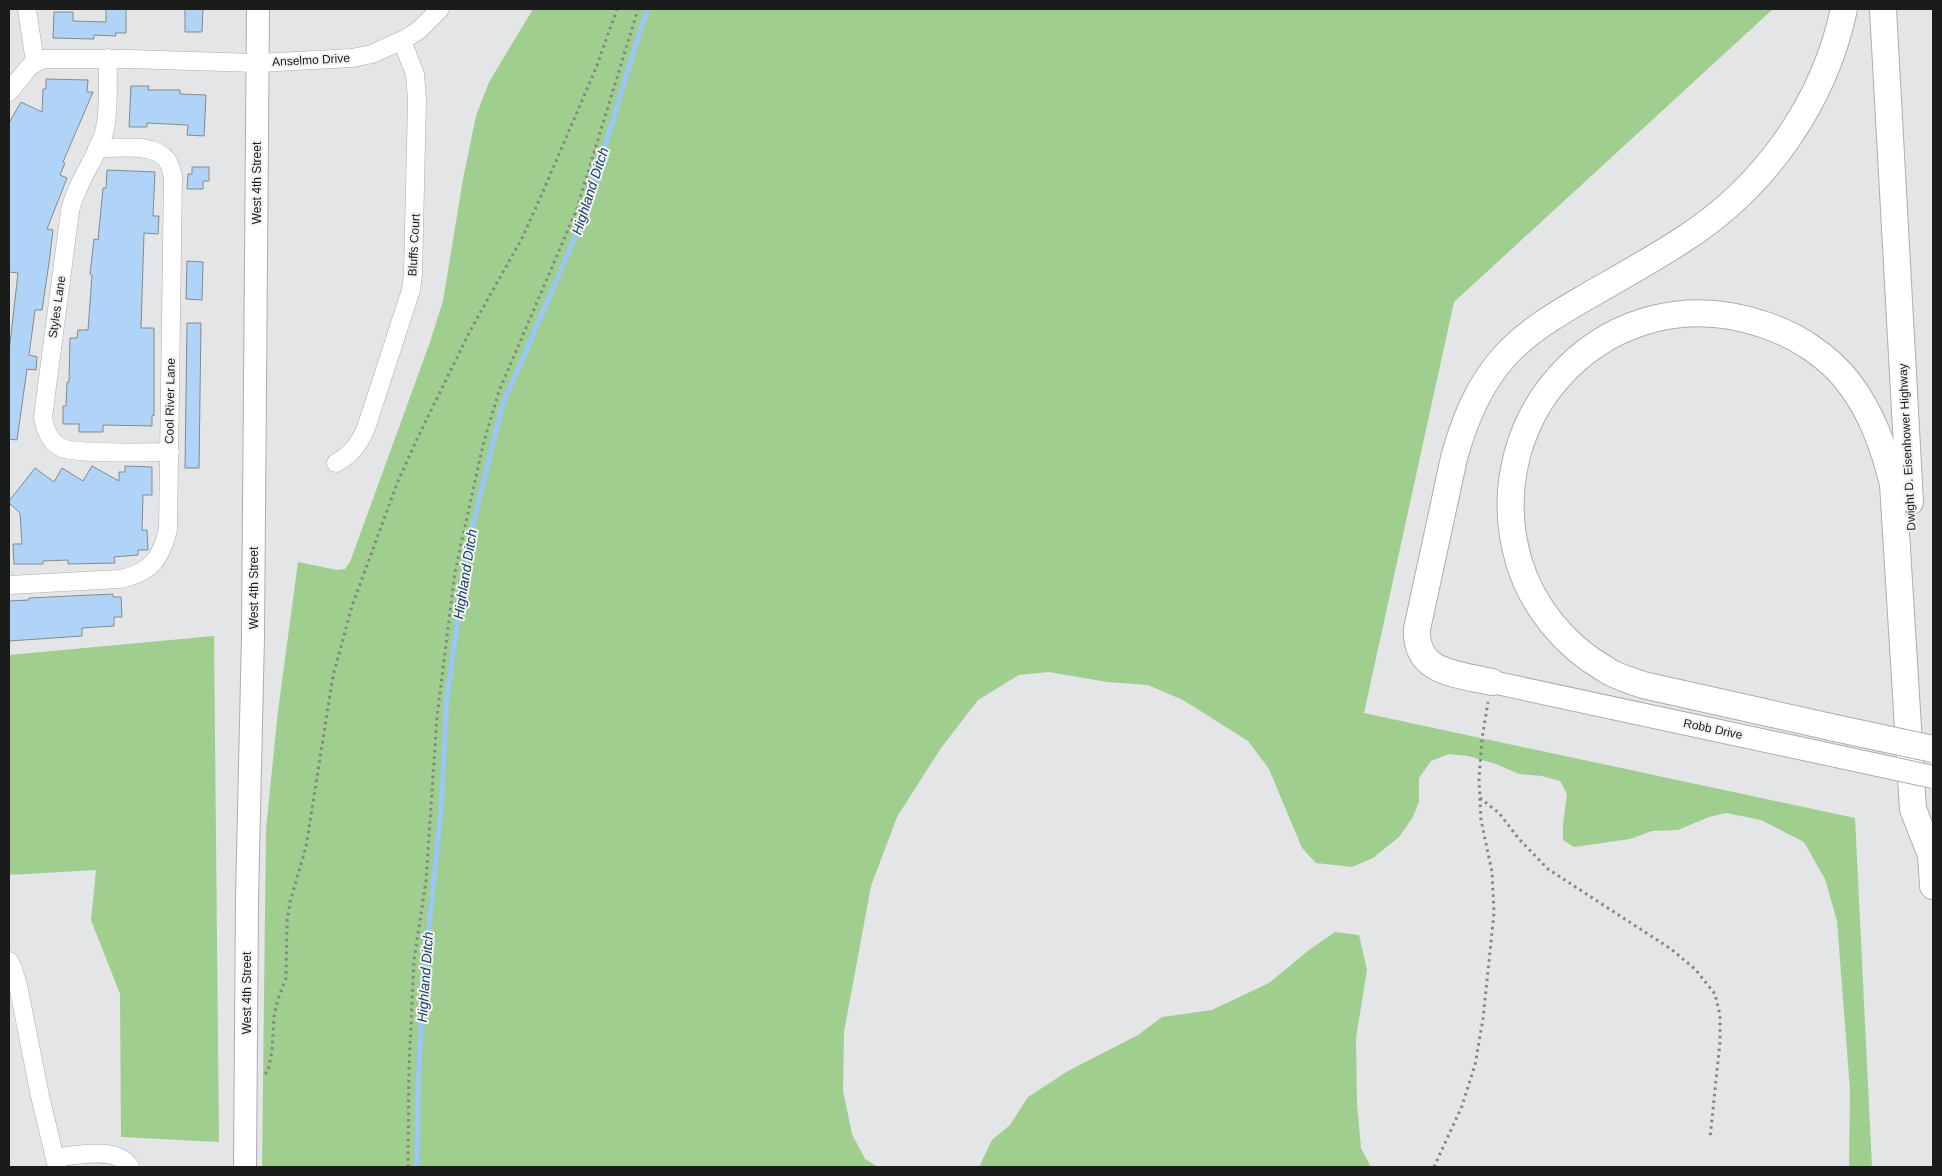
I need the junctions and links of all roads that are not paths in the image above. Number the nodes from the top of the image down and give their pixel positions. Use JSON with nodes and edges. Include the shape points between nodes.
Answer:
{"nodes":[{"id":1,"x":27,"y":9,"type":"edge"},
{"id":2,"x":258,"y":9,"type":"edge"},
{"id":3,"x":440,"y":9,"type":"edge"},
{"id":4,"x":1844,"y":9,"type":"edge"},
{"id":5,"x":1883,"y":9,"type":"edge"},
{"id":6,"x":402,"y":41,"type":"junction"},
{"id":7,"x":108,"y":58,"type":"junction"},
{"id":8,"x":35,"y":62,"type":"junction"},
{"id":9,"x":258,"y":63,"type":"junction"},
{"id":10,"x":9,"y":92,"type":"edge"},
{"id":11,"x":97,"y":148,"type":"junction"},
{"id":12,"x":170,"y":452,"type":"junction"},
{"id":13,"x":336,"y":463,"type":"dead end"},
{"id":14,"x":9,"y":585,"type":"edge"},
{"id":15,"x":1492,"y":682,"type":"joint"},
{"id":16,"x":1933,"y":749,"type":"edge"},
{"id":17,"x":1933,"y":777,"type":"edge"},
{"id":18,"x":1932,"y":855,"type":"junction"},
{"id":19,"x":1933,"y":886,"type":"edge"},
{"id":20,"x":9,"y":961,"type":"edge"},
{"id":21,"x":56,"y":1163,"type":"edge"},
{"id":22,"x":130,"y":1167,"type":"edge"},
{"id":23,"x":245,"y":1167,"type":"edge"}],
"edges":[{"from":1,"to":8,"type":"street"},
{"from":2,"to":9,"type":"main road","name":"West 4th Street"},
{"from":3,"to":6,"type":"street","name":"Anselmo Drive"},
{"from":4,"to":15,"type":"highway","via":[[1831,57],[1808,108],[1756,179],[1685,239],[1538,327],[1503,357],[1472,405],[1454,458],[1417,640],[1423,657],[1438,668]]},
{"from":5,"to":18,"type":"highway","name":"Dwight D. Eisenhower Highway"},
{"from":6,"to":9,"type":"street","name":"Anselmo Drive","via":[[372,54],[352,58]]},
{"from":6,"to":13,"type":"street","name":"Bluffs Court","via":[[415,74],[417,100],[414,274],[366,428],[354,449]]},
{"from":7,"to":8,"type":"street","via":[[53,58]]},
{"from":7,"to":9,"type":"street"},
{"from":7,"to":11,"type":"street","name":"Styles Lane","via":[[106,126]]},
{"from":8,"to":10,"type":"street"},
{"from":9,"to":23,"type":"main road","name":"West 4th Street"},
{"from":11,"to":12,"type":"street","name":"Cool River Lane","via":[[151,150],[169,162],[172,176]]},
{"from":11,"to":12,"type":"street","name":"Styles Lane","via":[[70,211],[44,405],[44,426],[54,442],[69,450]]},
{"from":12,"to":14,"type":"street","name":"Cool River Lane","via":[[168,530],[157,558],[147,570],[120,579]]},
{"from":15,"to":17,"type":"main road","name":"Robb Drive","bridge":true},
{"from":16,"to":18,"type":"highway","bridge":true,"via":[[1835,728],[1643,685],[1618,676],[1570,643],[1534,599],[1523,574],[1510,518],[1515,463],[1523,434],[1550,386],[1570,365],[1591,347],[1642,322],[1698,313],[1726,315],[1780,330],[1828,360],[1848,381],[1860,398],[1885,451],[1893,484],[1913,809]]},
{"from":18,"to":19,"type":"highway","name":"Dwight D. Eisenhower Highway"},
{"from":20,"to":21,"type":"street","via":[[18,985]]},
{"from":21,"to":22,"type":"street","via":[[77,1154],[100,1154],[118,1157]]}]}
